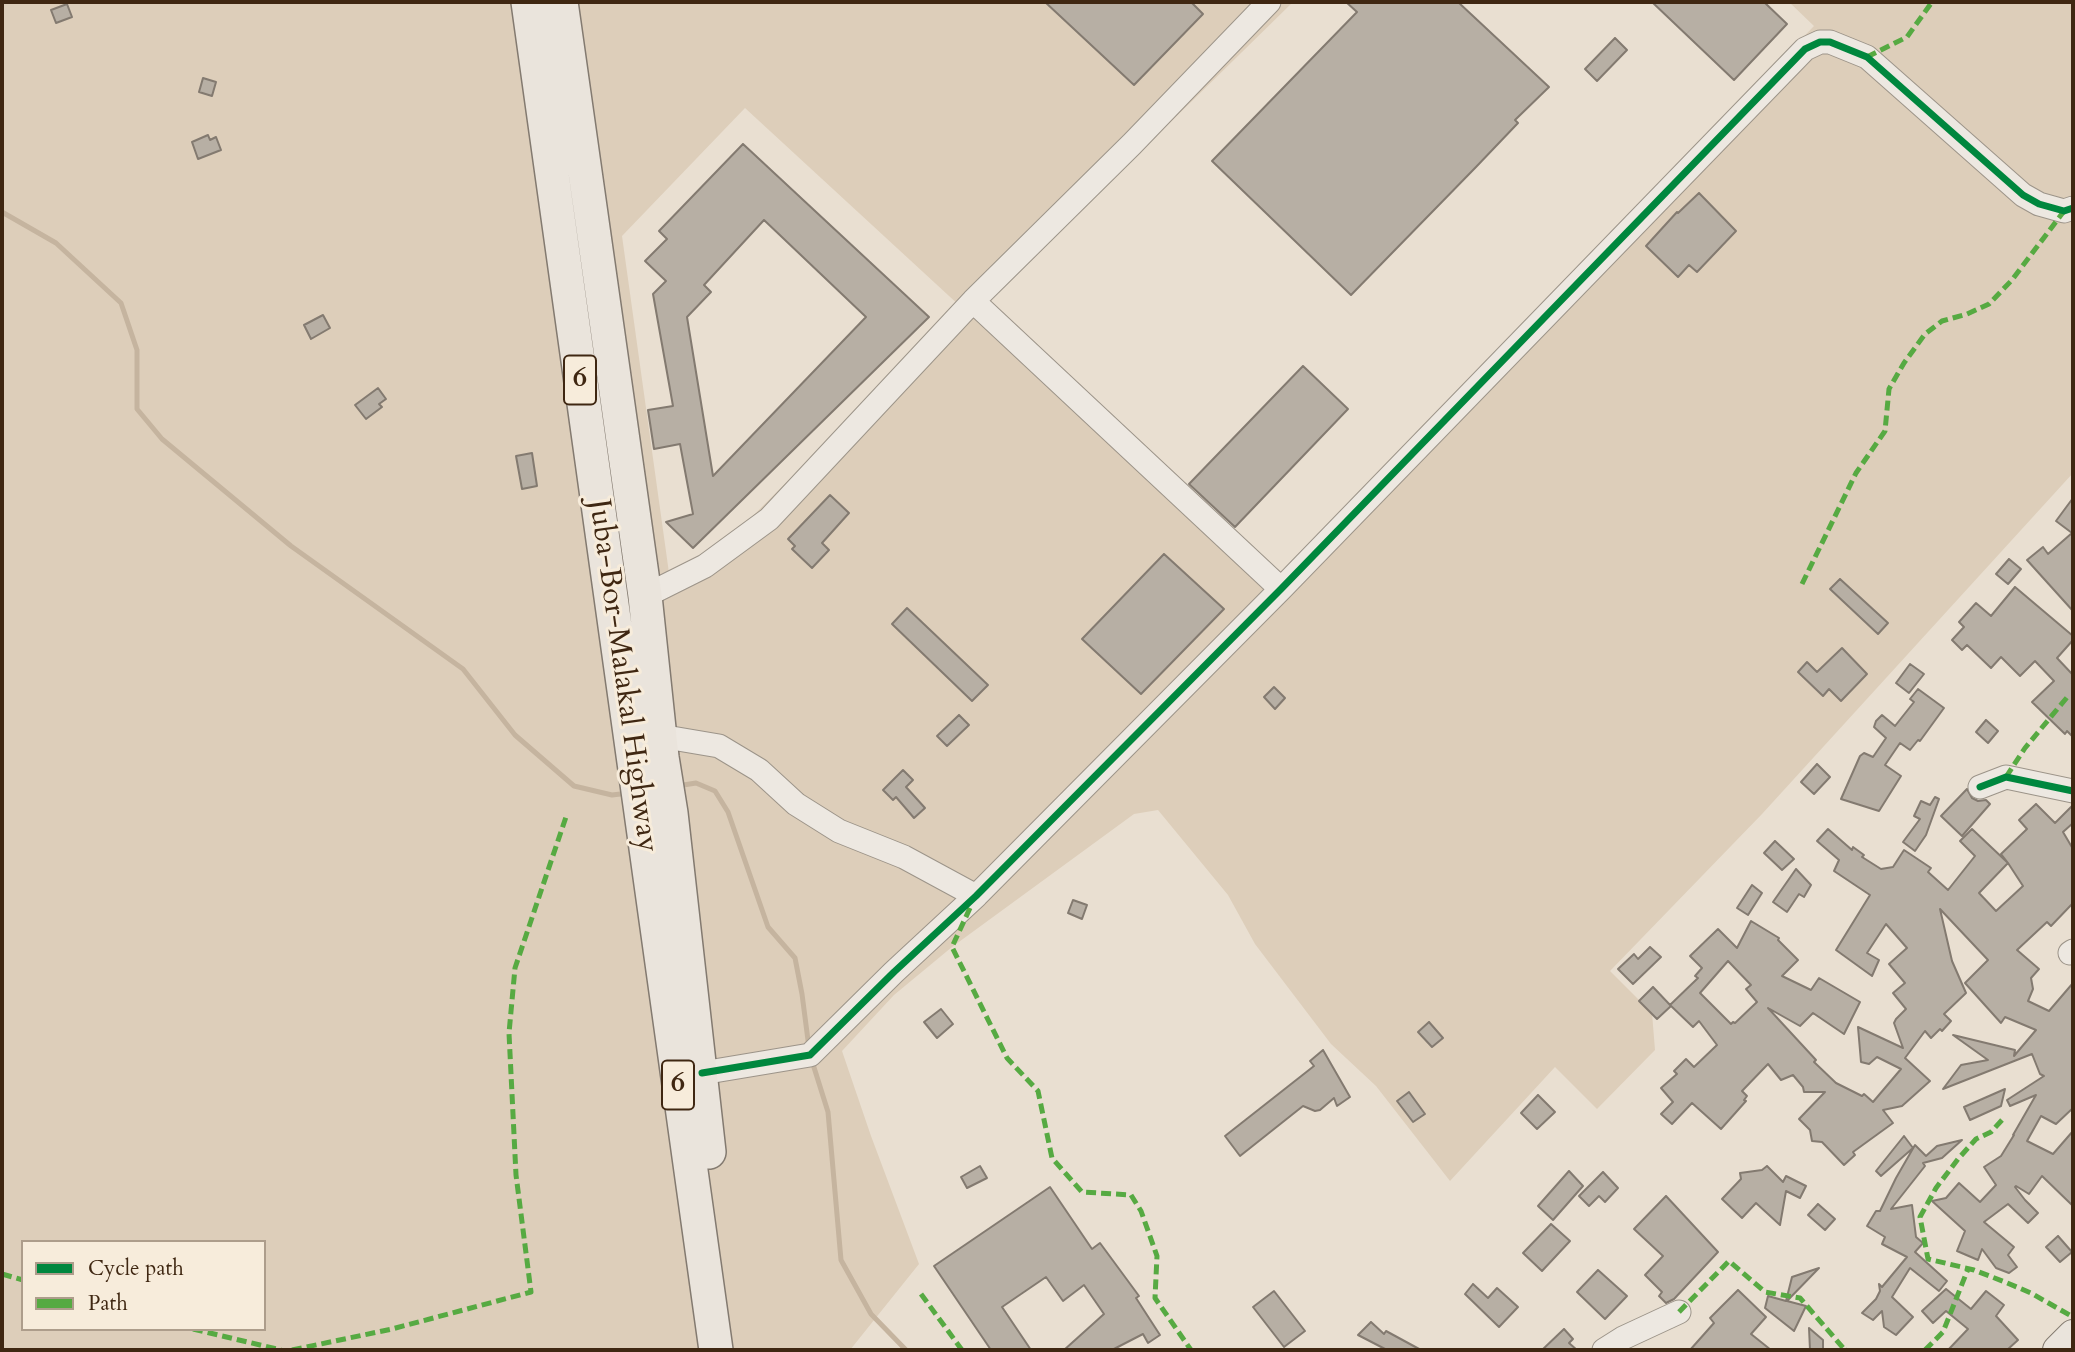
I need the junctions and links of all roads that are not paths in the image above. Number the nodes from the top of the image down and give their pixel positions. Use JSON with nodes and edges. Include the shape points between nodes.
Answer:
{"nodes":[{"id":1,"x":528,"y":2,"type":"edge"},
{"id":2,"x":561,"y":2,"type":"edge"},
{"id":3,"x":1269,"y":2,"type":"edge"},
{"id":4,"x":2073,"y":208,"type":"edge"},
{"id":5,"x":973,"y":301,"type":"junction"},
{"id":6,"x":1280,"y":589,"type":"junction"},
{"id":7,"x":645,"y":596,"type":"junction"},
{"id":8,"x":652,"y":751,"type":"junction"},
{"id":9,"x":1980,"y":787,"type":"dead end"},
{"id":10,"x":2073,"y":791,"type":"edge"},
{"id":11,"x":657,"y":816,"type":"junction"},
{"id":12,"x":976,"y":896,"type":"junction"},
{"id":13,"x":702,"y":1073,"type":"junction"},
{"id":14,"x":1679,"y":1312,"type":"dead end"},
{"id":15,"x":2073,"y":1335,"type":"edge"},
{"id":16,"x":716,"y":1350,"type":"edge"},
{"id":17,"x":737,"y":1350,"type":"edge"},
{"id":18,"x":1604,"y":1350,"type":"edge"},
{"id":19,"x":2058,"y":1350,"type":"edge"}],
"edges":[{"from":1,"to":8,"type":"highway","name":"Juba-Bor-Malakal Highway","number":"6","via":[[547,150]]},
{"from":2,"to":7,"type":"highway","name":"Juba-Bor-Malakal Highway","number":"6"},
{"from":3,"to":5,"type":"street"},
{"from":4,"to":6,"type":"street","via":[[2064,211],[2024,195],[1867,57],[1830,42],[1805,49]]},
{"from":5,"to":6,"type":"street"},
{"from":5,"to":7,"type":"street","via":[[769,519],[705,566]]},
{"from":6,"to":12,"type":"street"},
{"from":7,"to":8,"type":"highway","name":"Juba-Bor-Malakal Highway","number":"6"},
{"from":8,"to":11,"type":"highway","name":"Juba-Bor-Malakal Highway","number":"6"},
{"from":8,"to":12,"type":"street","via":[[719,746],[759,770],[796,804],[839,831],[904,857]]},
{"from":9,"to":10,"type":"street","via":[[2006,777]]},
{"from":11,"to":13,"type":"highway","name":"Juba-Bor-Malakal Highway","number":"6"},
{"from":11,"to":16,"type":"highway","name":"Juba-Bor-Malakal Highway","number":"6","via":[[655,918]]},
{"from":12,"to":13,"type":"street","via":[[810,1055]]},
{"from":13,"to":17,"type":"highway","name":"Juba-Bor-Malakal Highway","number":"6","via":[[712,1182]]},
{"from":14,"to":18,"type":"street"},
{"from":15,"to":19,"type":"main road"}]}
